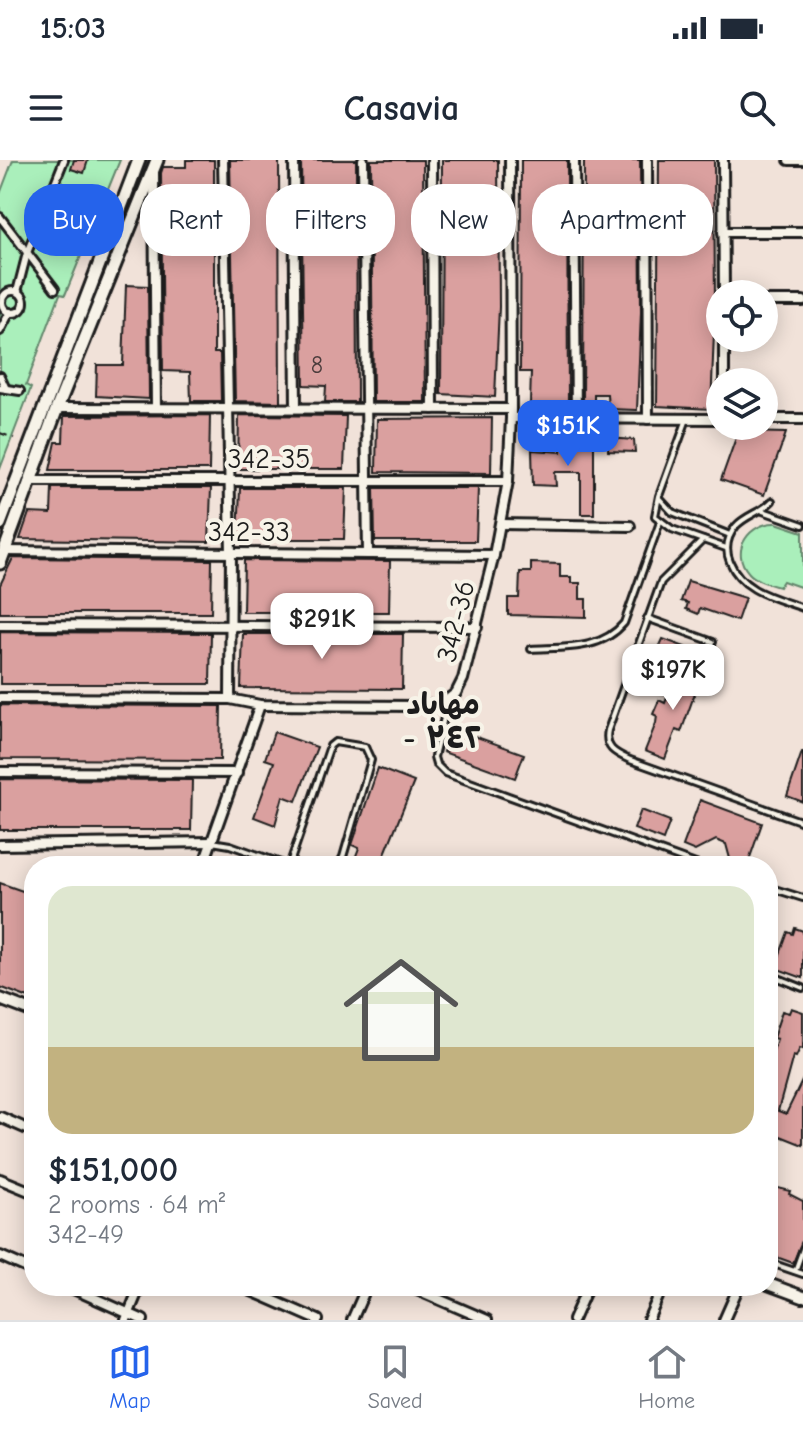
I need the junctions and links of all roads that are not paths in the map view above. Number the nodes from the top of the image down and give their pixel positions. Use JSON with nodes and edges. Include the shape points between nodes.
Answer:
{"nodes":[{"id":1,"x":64,"y":160,"type":"edge"},
{"id":2,"x":139,"y":160,"type":"edge"},
{"id":3,"x":223,"y":160,"type":"edge"},
{"id":4,"x":294,"y":160,"type":"edge"},
{"id":5,"x":363,"y":160,"type":"edge"},
{"id":6,"x":432,"y":160,"type":"edge"},
{"id":7,"x":510,"y":160,"type":"edge"},
{"id":8,"x":574,"y":160,"type":"edge"},
{"id":9,"x":647,"y":160,"type":"edge"},
{"id":10,"x":723,"y":160,"type":"edge"},
{"id":11,"x":789,"y":160,"type":"edge"},
{"id":12,"x":803,"y":160,"type":"edge"},
{"id":13,"x":155,"y":164,"type":"edge"},
{"id":14,"x":54,"y":184,"type":"edge"},
{"id":15,"x":0,"y":217,"type":"edge"},
{"id":16,"x":723,"y":232,"type":"junction"},
{"id":17,"x":803,"y":232,"type":"edge"},
{"id":18,"x":24,"y":249,"type":"edge"},
{"id":19,"x":26,"y":256,"type":"edge"},
{"id":20,"x":29,"y":256,"type":"edge"},
{"id":21,"x":724,"y":280,"type":"edge"},
{"id":22,"x":55,"y":289,"type":"dead end"},
{"id":23,"x":17,"y":292,"type":"junction"},
{"id":24,"x":778,"y":301,"type":"edge"},
{"id":25,"x":803,"y":301,"type":"edge"},
{"id":26,"x":10,"y":312,"type":"junction"},
{"id":27,"x":79,"y":318,"type":"junction"},
{"id":28,"x":91,"y":323,"type":"junction"},
{"id":29,"x":0,"y":331,"type":"edge"},
{"id":30,"x":0,"y":376,"type":"edge"},
{"id":31,"x":3,"y":388,"type":"edge"},
{"id":32,"x":20,"y":391,"type":"dead end"},
{"id":33,"x":57,"y":408,"type":"junction"},
{"id":34,"x":156,"y":408,"type":"junction"},
{"id":35,"x":227,"y":408,"type":"junction"},
{"id":36,"x":296,"y":408,"type":"junction"},
{"id":37,"x":366,"y":408,"type":"junction"},
{"id":38,"x":433,"y":409,"type":"junction"},
{"id":39,"x":511,"y":414,"type":"junction"},
{"id":40,"x":576,"y":419,"type":"junction"},
{"id":41,"x":648,"y":419,"type":"junction"},
{"id":42,"x":687,"y":419,"type":"junction"},
{"id":43,"x":706,"y":419,"type":"edge"},
{"id":44,"x":778,"y":419,"type":"edge"},
{"id":45,"x":803,"y":419,"type":"edge"},
{"id":46,"x":228,"y":480,"type":"junction"},
{"id":47,"x":367,"y":480,"type":"junction"},
{"id":48,"x":30,"y":481,"type":"junction"},
{"id":49,"x":508,"y":481,"type":"junction"},
{"id":50,"x":659,"y":496,"type":"junction"},
{"id":51,"x":772,"y":501,"type":"dead end"},
{"id":52,"x":763,"y":511,"type":"junction"},
{"id":53,"x":660,"y":522,"type":"junction"},
{"id":54,"x":0,"y":524,"type":"edge"},
{"id":55,"x":501,"y":524,"type":"junction"},
{"id":56,"x":803,"y":525,"type":"edge"},
{"id":57,"x":630,"y":526,"type":"dead end"},
{"id":58,"x":730,"y":535,"type":"junction"},
{"id":59,"x":703,"y":540,"type":"junction"},
{"id":60,"x":726,"y":548,"type":"junction"},
{"id":61,"x":231,"y":553,"type":"junction"},
{"id":62,"x":368,"y":554,"type":"junction"},
{"id":63,"x":494,"y":555,"type":"junction"},
{"id":64,"x":2,"y":557,"type":"edge"},
{"id":65,"x":803,"y":608,"type":"edge"},
{"id":66,"x":647,"y":618,"type":"junction"},
{"id":67,"x":0,"y":625,"type":"edge"},
{"id":68,"x":229,"y":626,"type":"junction"},
{"id":69,"x":477,"y":627,"type":"junction"},
{"id":70,"x":713,"y":642,"type":"dead end"},
{"id":71,"x":531,"y":649,"type":"dead end"},
{"id":72,"x":0,"y":698,"type":"edge"},
{"id":73,"x":230,"y":699,"type":"junction"},
{"id":74,"x":449,"y":699,"type":"junction"},
{"id":75,"x":260,"y":705,"type":"junction"},
{"id":76,"x":0,"y":772,"type":"edge"},
{"id":77,"x":237,"y":773,"type":"junction"},
{"id":78,"x":803,"y":822,"type":"edge"},
{"id":79,"x":212,"y":842,"type":"junction"},
{"id":80,"x":0,"y":845,"type":"edge"},
{"id":81,"x":207,"y":856,"type":"edge"},
{"id":82,"x":261,"y":856,"type":"edge"},
{"id":83,"x":292,"y":856,"type":"edge"},
{"id":84,"x":343,"y":856,"type":"edge"},
{"id":85,"x":675,"y":856,"type":"edge"},
{"id":86,"x":778,"y":890,"type":"edge"},
{"id":87,"x":803,"y":898,"type":"edge"},
{"id":88,"x":778,"y":978,"type":"edge"},
{"id":89,"x":803,"y":988,"type":"edge"},
{"id":90,"x":0,"y":999,"type":"edge"},
{"id":91,"x":24,"y":1008,"type":"edge"},
{"id":92,"x":0,"y":1117,"type":"edge"},
{"id":93,"x":24,"y":1128,"type":"edge"},
{"id":94,"x":0,"y":1179,"type":"edge"},
{"id":95,"x":24,"y":1189,"type":"edge"},
{"id":96,"x":803,"y":1249,"type":"edge"},
{"id":97,"x":0,"y":1256,"type":"edge"},
{"id":98,"x":778,"y":1265,"type":"edge"},
{"id":99,"x":24,"y":1267,"type":"edge"},
{"id":100,"x":795,"y":1271,"type":"junction"},
{"id":101,"x":803,"y":1274,"type":"edge"},
{"id":102,"x":778,"y":1288,"type":"edge"},
{"id":103,"x":86,"y":1296,"type":"edge"},
{"id":104,"x":136,"y":1296,"type":"edge"},
{"id":105,"x":263,"y":1296,"type":"edge"},
{"id":106,"x":363,"y":1296,"type":"edge"},
{"id":107,"x":431,"y":1296,"type":"edge"},
{"id":108,"x":584,"y":1296,"type":"edge"},
{"id":109,"x":659,"y":1296,"type":"edge"},
{"id":110,"x":735,"y":1296,"type":"edge"},
{"id":111,"x":803,"y":1297,"type":"edge"},
{"id":112,"x":127,"y":1317,"type":"edge"},
{"id":113,"x":143,"y":1320,"type":"edge"},
{"id":114,"x":318,"y":1320,"type":"edge"},
{"id":115,"x":352,"y":1320,"type":"edge"},
{"id":116,"x":487,"y":1320,"type":"edge"},
{"id":117,"x":573,"y":1320,"type":"edge"},
{"id":118,"x":648,"y":1320,"type":"edge"},
{"id":119,"x":724,"y":1320,"type":"edge"}],
"edges":[{"from":1,"to":14,"type":"street"},
{"from":2,"to":27,"type":"main road"},
{"from":3,"to":35,"type":"street"},
{"from":4,"to":36,"type":"street"},
{"from":5,"to":37,"type":"street"},
{"from":6,"to":38,"type":"street"},
{"from":7,"to":39,"type":"street","name":"342-36"},
{"from":8,"to":40,"type":"street"},
{"from":9,"to":41,"type":"street"},
{"from":10,"to":16,"type":"street"},
{"from":11,"to":12,"type":"street"},
{"from":13,"to":28,"type":"main road"},
{"from":13,"to":34,"type":"street"},
{"from":15,"to":18,"type":"street"},
{"from":16,"to":17,"type":"street"},
{"from":16,"to":21,"type":"street"},
{"from":19,"to":23,"type":"street"},
{"from":20,"to":22,"type":"street"},
{"from":23,"to":26,"type":"street","via":[[23,306]]},
{"from":23,"to":26,"type":"street","via":[[3,298]]},
{"from":24,"to":25,"type":"street"},
{"from":26,"to":29,"type":"street"},
{"from":27,"to":28,"type":"main road"},
{"from":27,"to":54,"type":"main road"},
{"from":28,"to":33,"type":"main road"},
{"from":30,"to":31,"type":"street"},
{"from":31,"to":32,"type":"street"},
{"from":33,"to":34,"type":"street"},
{"from":33,"to":48,"type":"main road"},
{"from":34,"to":35,"type":"street"},
{"from":35,"to":36,"type":"street"},
{"from":35,"to":46,"type":"street"},
{"from":36,"to":37,"type":"street"},
{"from":37,"to":38,"type":"street"},
{"from":37,"to":47,"type":"street"},
{"from":38,"to":39,"type":"street"},
{"from":39,"to":40,"type":"street"},
{"from":39,"to":49,"type":"street","name":"342-36"},
{"from":40,"to":41,"type":"street"},
{"from":41,"to":42,"type":"street"},
{"from":42,"to":43,"type":"street"},
{"from":42,"to":50,"type":"lane"},
{"from":44,"to":45,"type":"street"},
{"from":46,"to":47,"type":"street","name":"342-35"},
{"from":46,"to":48,"type":"street","name":"342-35"},
{"from":46,"to":61,"type":"street"},
{"from":47,"to":49,"type":"street","name":"342-35"},
{"from":47,"to":62,"type":"street"},
{"from":48,"to":64,"type":"main road"},
{"from":49,"to":55,"type":"street","name":"342-36"},
{"from":50,"to":53,"type":"lane","via":[[655,516]]},
{"from":50,"to":58,"type":"lane","via":[[672,512]]},
{"from":51,"to":52,"type":"lane"},
{"from":52,"to":56,"type":"lane"},
{"from":52,"to":58,"type":"lane","via":[[742,521]]},
{"from":53,"to":59,"type":"lane"},
{"from":53,"to":71,"type":"lane","via":[[616,633],[587,646]]},
{"from":55,"to":57,"type":"street"},
{"from":55,"to":63,"type":"street","name":"342-36"},
{"from":58,"to":60,"type":"lane"},
{"from":59,"to":60,"type":"lane"},
{"from":59,"to":66,"type":"lane","via":[[663,577]]},
{"from":60,"to":65,"type":"lane","via":[[745,584]]},
{"from":61,"to":62,"type":"street","name":"342-33"},
{"from":61,"to":64,"type":"street","name":"342-33"},
{"from":61,"to":68,"type":"street"},
{"from":62,"to":63,"type":"street","name":"342-33"},
{"from":63,"to":69,"type":"street","name":"342-36"},
{"from":66,"to":70,"type":"lane"},
{"from":66,"to":78,"type":"lane","via":[[606,737],[610,748],[630,760]]},
{"from":67,"to":68,"type":"street"},
{"from":68,"to":69,"type":"street"},
{"from":68,"to":73,"type":"street"},
{"from":69,"to":74,"type":"street","name":"342-36","via":[[463,679]]},
{"from":72,"to":73,"type":"street","name":"342-36"},
{"from":73,"to":75,"type":"street","name":"342-36"},
{"from":74,"to":75,"type":"street","name":"342-36","via":[[417,706]]},
{"from":74,"to":85,"type":"lane","via":[[434,757],[445,773]]},
{"from":75,"to":77,"type":"street"},
{"from":76,"to":77,"type":"street"},
{"from":77,"to":79,"type":"street"},
{"from":79,"to":80,"type":"street"},
{"from":79,"to":81,"type":"street"},
{"from":79,"to":82,"type":"lane"},
{"from":83,"to":84,"type":"lane","via":[[335,742],[365,747],[371,760]]},
{"from":86,"to":87,"type":"lane"},
{"from":88,"to":89,"type":"lane"},
{"from":90,"to":91,"type":"street"},
{"from":92,"to":93,"type":"street"},
{"from":94,"to":95,"type":"street"},
{"from":96,"to":100,"type":"lane"},
{"from":97,"to":99,"type":"street"},
{"from":98,"to":100,"type":"lane"},
{"from":100,"to":101,"type":"lane"},
{"from":102,"to":111,"type":"street"},
{"from":103,"to":112,"type":"street"},
{"from":104,"to":112,"type":"street"},
{"from":105,"to":114,"type":"street"},
{"from":106,"to":115,"type":"street"},
{"from":107,"to":116,"type":"street"},
{"from":108,"to":117,"type":"street"},
{"from":109,"to":118,"type":"street"},
{"from":110,"to":119,"type":"street"},
{"from":112,"to":113,"type":"street"}]}
